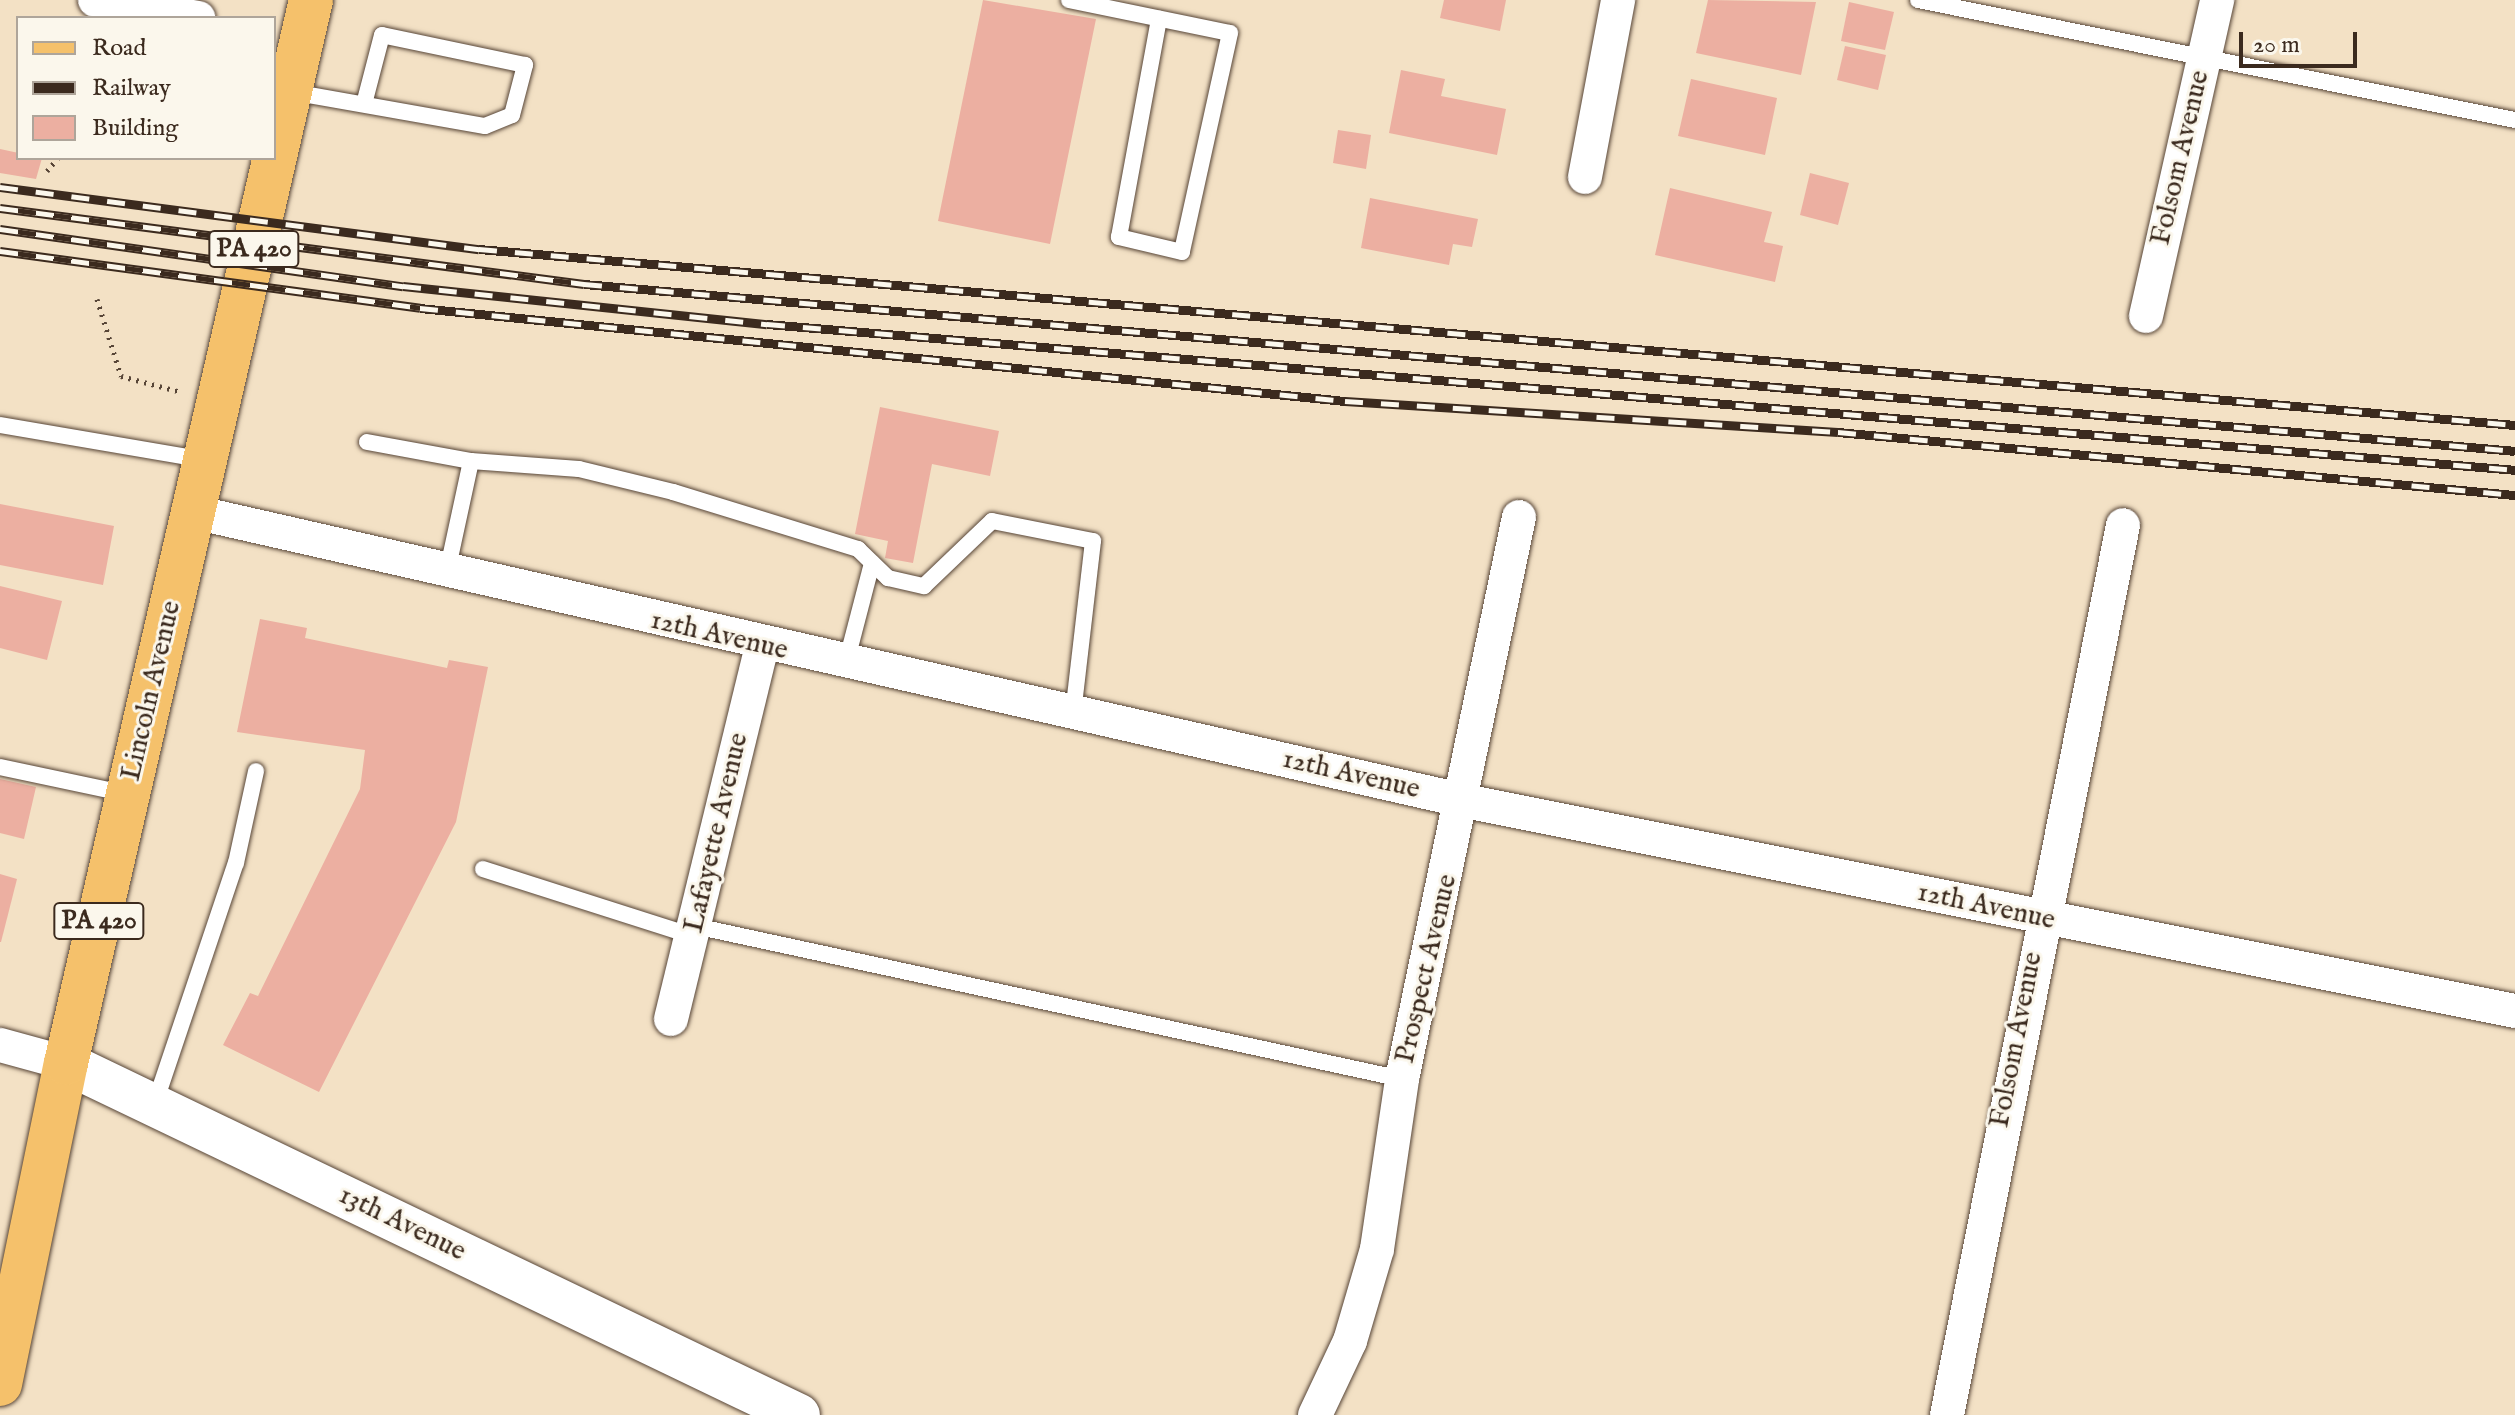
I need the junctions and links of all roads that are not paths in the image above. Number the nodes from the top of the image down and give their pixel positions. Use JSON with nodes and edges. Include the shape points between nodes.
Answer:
{"nodes":[{"id":1,"x":95,"y":0,"type":"edge"},
{"id":2,"x":1069,"y":0,"type":"edge"},
{"id":3,"x":1618,"y":0,"type":"edge"},
{"id":4,"x":1918,"y":0,"type":"edge"},
{"id":5,"x":2217,"y":0,"type":"edge"},
{"id":6,"x":187,"y":16,"type":"edge"},
{"id":7,"x":1159,"y":19,"type":"junction"},
{"id":8,"x":296,"y":23,"type":"edge"},
{"id":9,"x":2204,"y":58,"type":"junction"},
{"id":10,"x":290,"y":92,"type":"junction"},
{"id":11,"x":364,"y":104,"type":"junction"},
{"id":12,"x":2515,"y":120,"type":"edge"},
{"id":13,"x":276,"y":153,"type":"edge"},
{"id":14,"x":274,"y":160,"type":"edge"},
{"id":15,"x":1585,"y":177,"type":"dead end"},
{"id":16,"x":2146,"y":316,"type":"dead end"},
{"id":17,"x":0,"y":425,"type":"edge"},
{"id":18,"x":367,"y":442,"type":"dead end"},
{"id":19,"x":206,"y":460,"type":"junction"},
{"id":20,"x":471,"y":461,"type":"junction"},
{"id":21,"x":194,"y":512,"type":"junction"},
{"id":22,"x":1519,"y":517,"type":"dead end"},
{"id":23,"x":2123,"y":525,"type":"dead end"},
{"id":24,"x":872,"y":563,"type":"junction"},
{"id":25,"x":447,"y":572,"type":"junction"},
{"id":26,"x":762,"y":646,"type":"junction"},
{"id":27,"x":846,"y":664,"type":"junction"},
{"id":28,"x":1073,"y":713,"type":"junction"},
{"id":29,"x":0,"y":767,"type":"edge"},
{"id":30,"x":256,"y":771,"type":"dead end"},
{"id":31,"x":128,"y":795,"type":"junction"},
{"id":32,"x":1465,"y":801,"type":"junction"},
{"id":33,"x":483,"y":869,"type":"dead end"},
{"id":34,"x":2040,"y":918,"type":"junction"},
{"id":35,"x":694,"y":931,"type":"junction"},
{"id":36,"x":2515,"y":1011,"type":"edge"},
{"id":37,"x":671,"y":1019,"type":"dead end"},
{"id":38,"x":0,"y":1045,"type":"edge"},
{"id":39,"x":66,"y":1063,"type":"junction"},
{"id":40,"x":1402,"y":1079,"type":"junction"},
{"id":41,"x":154,"y":1105,"type":"junction"},
{"id":42,"x":0,"y":1384,"type":"edge"},
{"id":43,"x":799,"y":1415,"type":"edge"},
{"id":44,"x":1315,"y":1415,"type":"edge"},
{"id":45,"x":1947,"y":1415,"type":"edge"}],
"edges":[{"from":1,"to":6,"type":"street"},
{"from":2,"to":7,"type":"lane"},
{"from":3,"to":15,"type":"street"},
{"from":4,"to":9,"type":"lane","via":[[1984,18],[2097,30]]},
{"from":5,"to":9,"type":"street","name":"Folsom Avenue"},
{"from":7,"to":7,"type":"lane","via":[[1230,33],[1182,252],[1119,237]]},
{"from":8,"to":10,"type":"main road","name":"Lincoln Avenue","number":"PA 420"},
{"from":9,"to":12,"type":"lane"},
{"from":9,"to":16,"type":"street","name":"Folsom Avenue"},
{"from":10,"to":11,"type":"lane"},
{"from":10,"to":13,"type":"main road","name":"Lincoln Avenue","number":"PA 420"},
{"from":11,"to":11,"type":"lane","via":[[382,35],[525,65],[512,115],[485,126]]},
{"from":14,"to":19,"type":"main road","name":"Lincoln Avenue","number":"PA 420"},
{"from":17,"to":19,"type":"lane"},
{"from":18,"to":20,"type":"lane"},
{"from":19,"to":21,"type":"main road","name":"Lincoln Avenue","number":"PA 420"},
{"from":20,"to":24,"type":"lane","via":[[579,469],[673,492],[858,549]]},
{"from":20,"to":25,"type":"lane"},
{"from":21,"to":25,"type":"street","name":"12th Avenue"},
{"from":21,"to":31,"type":"main road","name":"Lincoln Avenue","number":"PA 420"},
{"from":22,"to":32,"type":"street","name":"Prospect Avenue"},
{"from":23,"to":34,"type":"street","name":"Folsom Avenue"},
{"from":24,"to":27,"type":"lane"},
{"from":24,"to":28,"type":"lane","via":[[888,578],[924,586],[992,521],[1093,541]]},
{"from":25,"to":26,"type":"street","name":"12th Avenue"},
{"from":26,"to":27,"type":"street","name":"12th Avenue"},
{"from":26,"to":35,"type":"street","name":"Lafayette Avenue"},
{"from":27,"to":28,"type":"street","name":"12th Avenue"},
{"from":28,"to":32,"type":"street","name":"12th Avenue"},
{"from":29,"to":31,"type":"lane"},
{"from":30,"to":41,"type":"lane","via":[[236,863]]},
{"from":31,"to":39,"type":"main road","name":"Lincoln Avenue","number":"PA 420"},
{"from":32,"to":34,"type":"street","name":"12th Avenue"},
{"from":32,"to":40,"type":"street","name":"Prospect Avenue"},
{"from":33,"to":35,"type":"lane"},
{"from":34,"to":36,"type":"street","name":"12th Avenue"},
{"from":34,"to":45,"type":"street","name":"Folsom Avenue"},
{"from":35,"to":37,"type":"street","name":"Lafayette Avenue"},
{"from":35,"to":40,"type":"lane"},
{"from":38,"to":39,"type":"street","name":"13th Avenue"},
{"from":39,"to":41,"type":"street","name":"13th Avenue"},
{"from":39,"to":42,"type":"main road","name":"Lincoln Avenue","number":"PA 420"},
{"from":40,"to":44,"type":"street","name":"Prospect Avenue","via":[[1377,1249],[1350,1341]]},
{"from":41,"to":43,"type":"street","name":"13th Avenue"}]}
